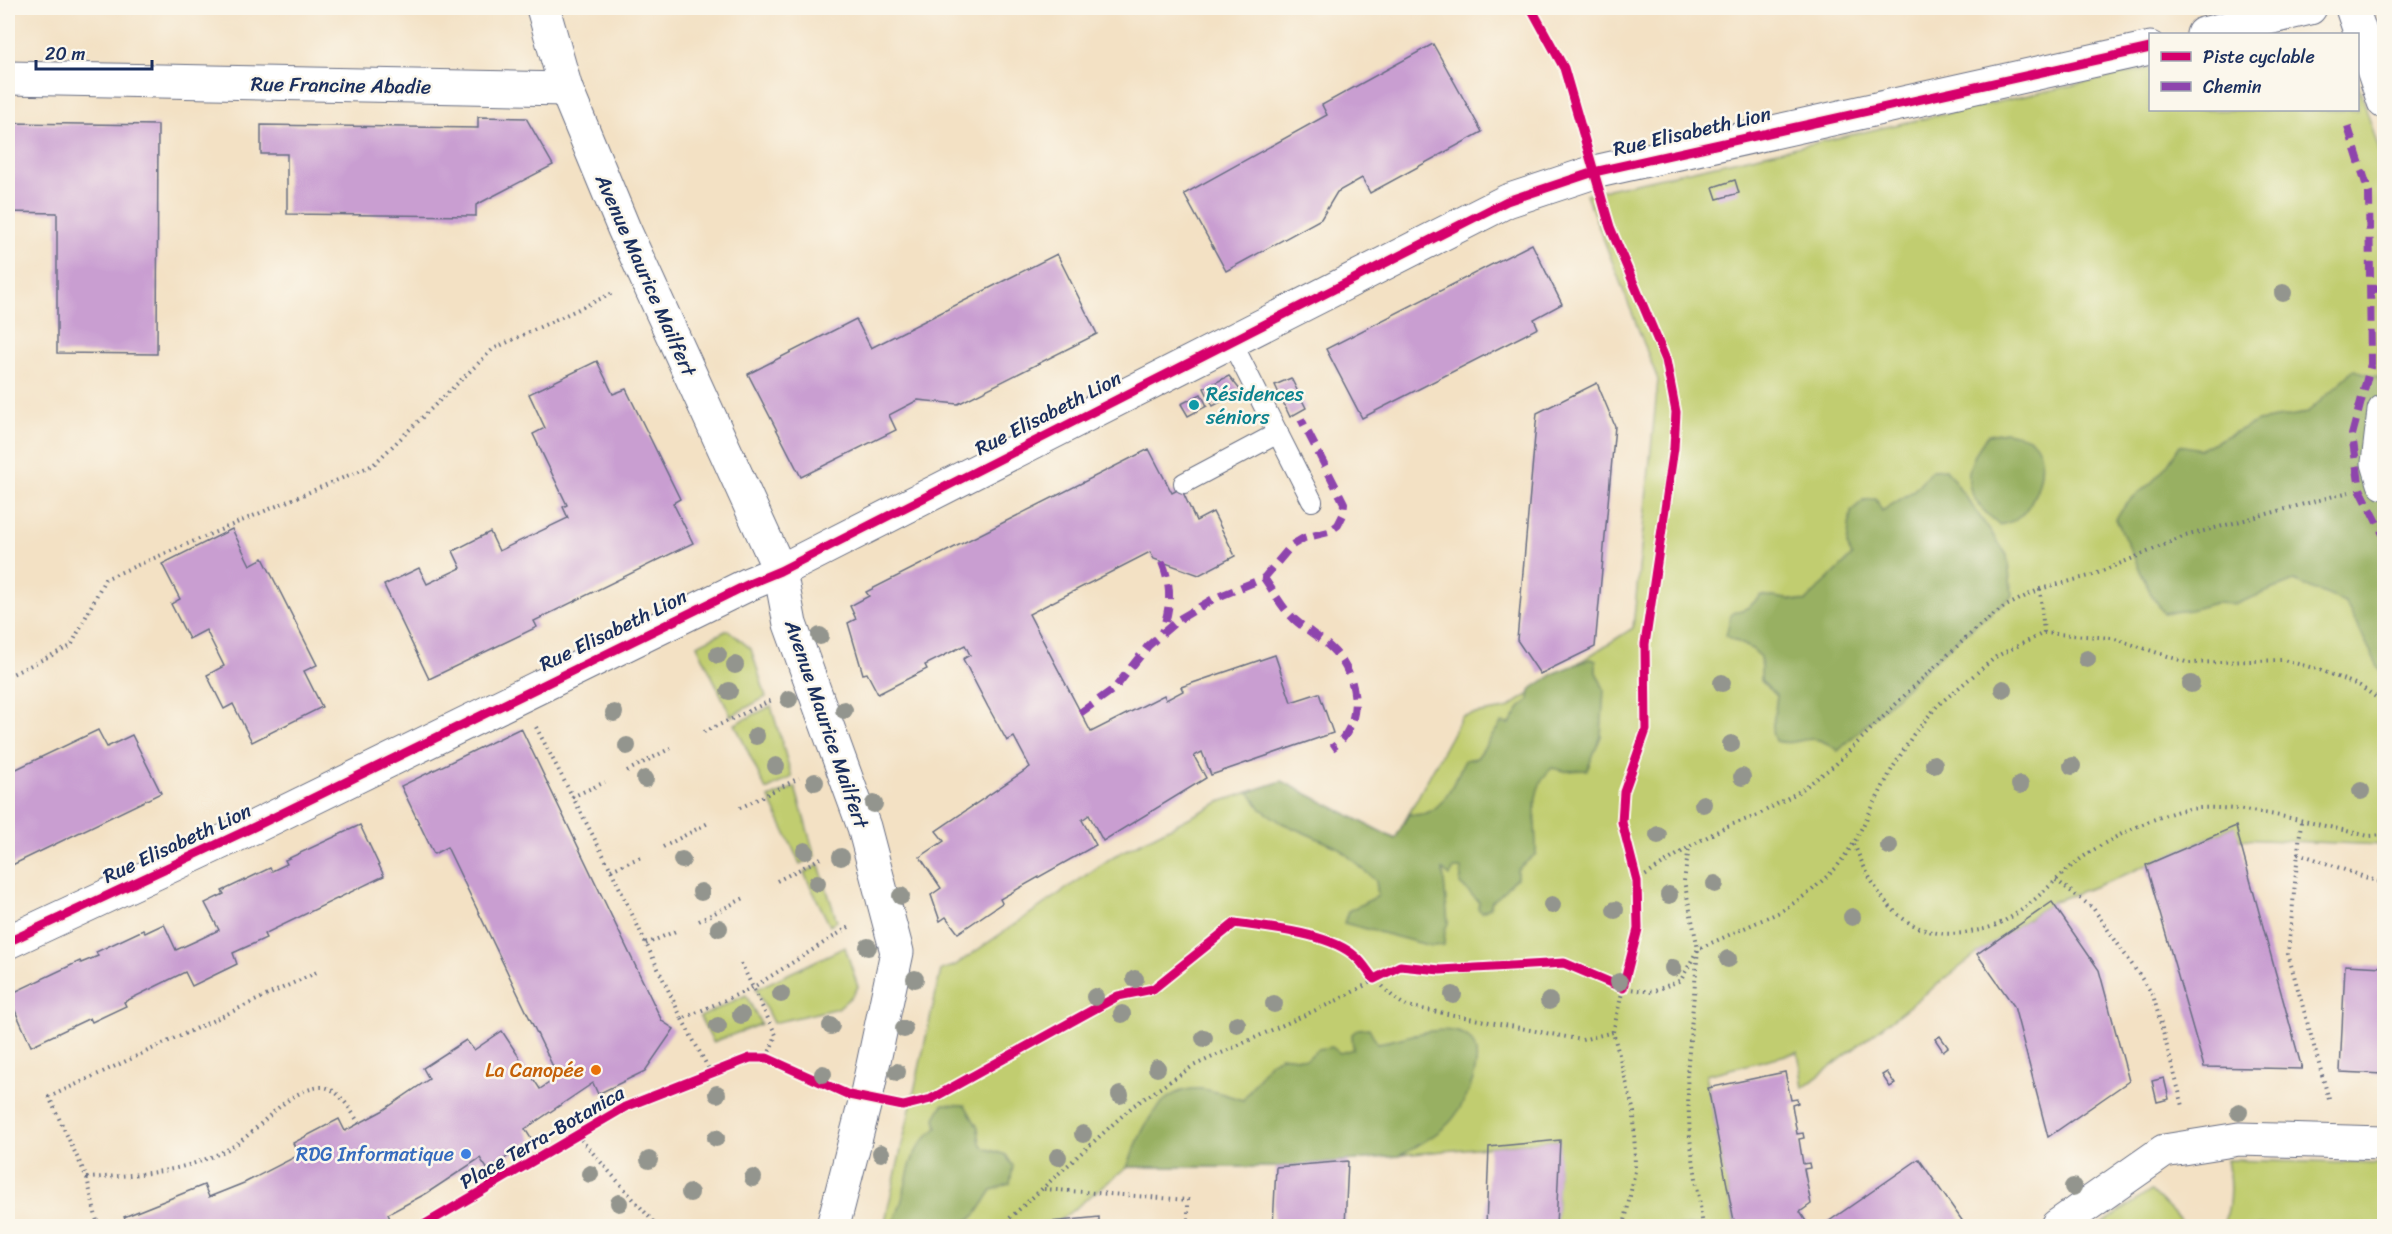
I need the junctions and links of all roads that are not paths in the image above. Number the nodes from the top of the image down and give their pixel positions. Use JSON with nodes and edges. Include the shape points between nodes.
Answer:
{"nodes":[{"id":1,"x":543,"y":8,"type":"edge"},
{"id":2,"x":2310,"y":8,"type":"edge"},
{"id":3,"x":2352,"y":8,"type":"edge"},
{"id":4,"x":2207,"y":33,"type":"edge"},
{"id":5,"x":2149,"y":48,"type":"edge"},
{"id":6,"x":8,"y":78,"type":"edge"},
{"id":7,"x":566,"y":89,"type":"junction"},
{"id":8,"x":2385,"y":102,"type":"edge"},
{"id":9,"x":1231,"y":341,"type":"junction"},
{"id":10,"x":2385,"y":411,"type":"edge"},
{"id":11,"x":1278,"y":433,"type":"junction"},
{"id":12,"x":1184,"y":483,"type":"dead end"},
{"id":13,"x":2384,"y":483,"type":"edge"},
{"id":14,"x":1312,"y":501,"type":"dead end"},
{"id":15,"x":780,"y":571,"type":"junction"},
{"id":16,"x":8,"y":942,"type":"edge"},
{"id":17,"x":2385,"y":1143,"type":"edge"},
{"id":18,"x":833,"y":1227,"type":"edge"},
{"id":19,"x":2057,"y":1227,"type":"edge"}],
"edges":[{"from":1,"to":7,"type":"street","name":"Avenue Maurice Mailfert"},
{"from":2,"to":4,"type":"street"},
{"from":3,"to":8,"type":"street"},
{"from":5,"to":9,"type":"street","name":"Rue Elisabeth Lion","via":[[1594,172],[1507,201]]},
{"from":6,"to":7,"type":"street","name":"Rue Francine Abadie"},
{"from":7,"to":15,"type":"street","name":"Avenue Maurice Mailfert","via":[[634,252]]},
{"from":9,"to":11,"type":"lane"},
{"from":9,"to":15,"type":"street","name":"Rue Elisabeth Lion"},
{"from":10,"to":13,"type":"street","via":[[2378,463]]},
{"from":11,"to":12,"type":"lane"},
{"from":11,"to":14,"type":"lane"},
{"from":15,"to":16,"type":"street","name":"Rue Elisabeth Lion"},
{"from":15,"to":18,"type":"street","name":"Avenue Maurice Mailfert","via":[[790,624],[864,826],[897,952]]},
{"from":17,"to":19,"type":"street","via":[[2239,1139],[2164,1151]]}]}
